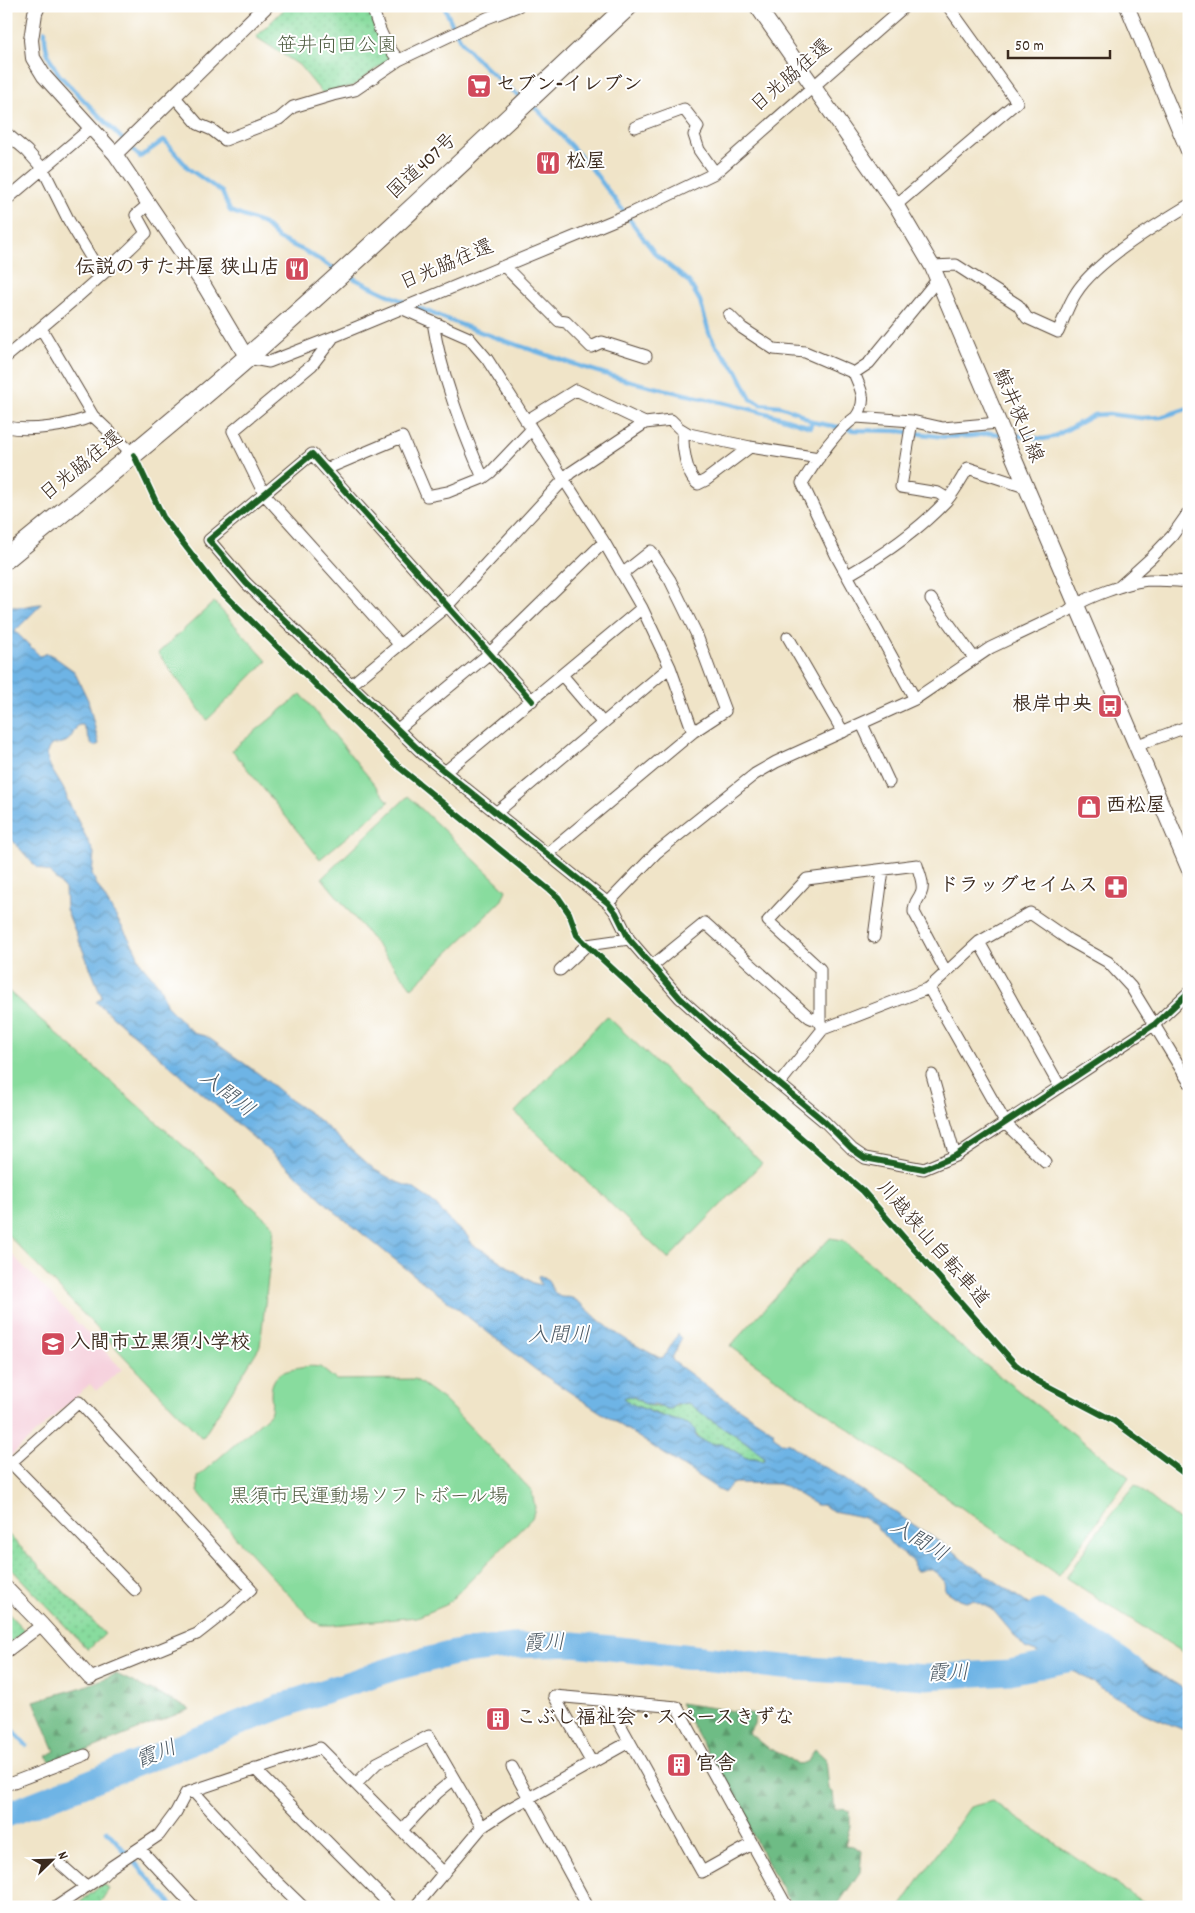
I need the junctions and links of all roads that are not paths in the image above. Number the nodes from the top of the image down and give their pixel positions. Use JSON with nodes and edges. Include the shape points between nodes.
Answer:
{"nodes":[{"id":1,"x":38,"y":6,"type":"edge"},
{"id":2,"x":266,"y":6,"type":"edge"},
{"id":3,"x":372,"y":6,"type":"edge"},
{"id":4,"x":518,"y":6,"type":"edge"},
{"id":5,"x":628,"y":6,"type":"edge"},
{"id":6,"x":757,"y":6,"type":"edge"},
{"id":7,"x":906,"y":6,"type":"edge"},
{"id":8,"x":948,"y":6,"type":"edge"},
{"id":9,"x":1127,"y":6,"type":"edge"},
{"id":10,"x":399,"y":60,"type":"junction"},
{"id":11,"x":814,"y":88,"type":"junction"},
{"id":12,"x":174,"y":96,"type":"junction"},
{"id":13,"x":635,"y":126,"type":"dead end"},
{"id":14,"x":92,"y":127,"type":"junction"},
{"id":15,"x":1185,"y":128,"type":"edge"},
{"id":16,"x":6,"y":133,"type":"edge"},
{"id":17,"x":1189,"y":153,"type":"edge"},
{"id":18,"x":115,"y":154,"type":"junction"},
{"id":19,"x":43,"y":169,"type":"junction"},
{"id":20,"x":715,"y":173,"type":"junction"},
{"id":21,"x":6,"y":200,"type":"edge"},
{"id":22,"x":149,"y":204,"type":"junction"},
{"id":23,"x":896,"y":205,"type":"junction"},
{"id":24,"x":1189,"y":205,"type":"edge"},
{"id":25,"x":504,"y":266,"type":"junction"},
{"id":26,"x":935,"y":273,"type":"junction"},
{"id":27,"x":101,"y":274,"type":"junction"},
{"id":28,"x":404,"y":308,"type":"junction"},
{"id":29,"x":729,"y":315,"type":"dead end"},
{"id":30,"x":433,"y":322,"type":"junction"},
{"id":31,"x":41,"y":328,"type":"junction"},
{"id":32,"x":333,"y":337,"type":"junction"},
{"id":33,"x":646,"y":356,"type":"dead end"},
{"id":34,"x":6,"y":357,"type":"edge"},
{"id":35,"x":247,"y":358,"type":"junction"},
{"id":36,"x":854,"y":373,"type":"junction"},
{"id":37,"x":93,"y":416,"type":"junction"},
{"id":38,"x":852,"y":420,"type":"junction"},
{"id":39,"x":645,"y":423,"type":"junction"},
{"id":40,"x":912,"y":423,"type":"junction"},
{"id":41,"x":998,"y":424,"type":"junction"},
{"id":42,"x":529,"y":425,"type":"junction"},
{"id":43,"x":6,"y":427,"type":"edge"},
{"id":44,"x":683,"y":431,"type":"junction"},
{"id":45,"x":750,"y":447,"type":"junction"},
{"id":46,"x":134,"y":454,"type":"junction"},
{"id":47,"x":818,"y":458,"type":"junction"},
{"id":48,"x":326,"y":469,"type":"junction"},
{"id":49,"x":483,"y":478,"type":"junction"},
{"id":50,"x":564,"y":479,"type":"junction"},
{"id":51,"x":1025,"y":487,"type":"junction"},
{"id":52,"x":264,"y":494,"type":"junction"},
{"id":53,"x":948,"y":499,"type":"junction"},
{"id":54,"x":1189,"y":512,"type":"edge"},
{"id":55,"x":604,"y":542,"type":"junction"},
{"id":56,"x":6,"y":559,"type":"edge"},
{"id":57,"x":622,"y":574,"type":"junction"},
{"id":58,"x":848,"y":575,"type":"junction"},
{"id":59,"x":1189,"y":582,"type":"edge"},
{"id":60,"x":1117,"y":588,"type":"junction"},
{"id":61,"x":932,"y":599,"type":"dead end"},
{"id":62,"x":1075,"y":605,"type":"junction"},
{"id":63,"x":447,"y":606,"type":"junction"},
{"id":64,"x":642,"y":608,"type":"junction"},
{"id":65,"x":788,"y":636,"type":"dead end"},
{"id":66,"x":399,"y":644,"type":"junction"},
{"id":67,"x":490,"y":653,"type":"junction"},
{"id":68,"x":974,"y":658,"type":"junction"},
{"id":69,"x":670,"y":667,"type":"junction"},
{"id":70,"x":562,"y":675,"type":"junction"},
{"id":71,"x":351,"y":685,"type":"junction"},
{"id":72,"x":915,"y":699,"type":"junction"},
{"id":73,"x":532,"y":700,"type":"junction"},
{"id":74,"x":602,"y":722,"type":"junction"},
{"id":75,"x":862,"y":724,"type":"junction"},
{"id":76,"x":1189,"y":726,"type":"edge"},
{"id":77,"x":398,"y":729,"type":"junction"},
{"id":78,"x":693,"y":732,"type":"junction"},
{"id":79,"x":843,"y":732,"type":"junction"},
{"id":80,"x":1135,"y":746,"type":"junction"},
{"id":81,"x":446,"y":771,"type":"junction"},
{"id":82,"x":889,"y":782,"type":"dead end"},
{"id":83,"x":497,"y":812,"type":"junction"},
{"id":84,"x":547,"y":854,"type":"junction"},
{"id":85,"x":1189,"y":869,"type":"edge"},
{"id":86,"x":883,"y":870,"type":"junction"},
{"id":87,"x":608,"y":903,"type":"junction"},
{"id":88,"x":874,"y":937,"type":"dead end"},
{"id":89,"x":629,"y":939,"type":"junction"},
{"id":90,"x":979,"y":942,"type":"junction"},
{"id":91,"x":652,"y":966,"type":"junction"},
{"id":92,"x":560,"y":970,"type":"dead end"},
{"id":93,"x":946,"y":972,"type":"junction"},
{"id":94,"x":929,"y":988,"type":"junction"},
{"id":95,"x":1189,"y":992,"type":"edge"},
{"id":96,"x":1155,"y":1024,"type":"junction"},
{"id":97,"x":822,"y":1025,"type":"junction"},
{"id":98,"x":932,"y":1075,"type":"dead end"},
{"id":99,"x":1189,"y":1082,"type":"edge"},
{"id":100,"x":779,"y":1084,"type":"junction"},
{"id":101,"x":1060,"y":1087,"type":"junction"},
{"id":102,"x":1006,"y":1124,"type":"junction"},
{"id":103,"x":955,"y":1156,"type":"junction"},
{"id":104,"x":1045,"y":1162,"type":"dead end"},
{"id":105,"x":9,"y":1465,"type":"edge"},
{"id":106,"x":6,"y":1588,"type":"edge"},
{"id":107,"x":134,"y":1590,"type":"dead end"},
{"id":108,"x":42,"y":1625,"type":"junction"},
{"id":109,"x":6,"y":1652,"type":"edge"},
{"id":110,"x":90,"y":1678,"type":"joint"},
{"id":111,"x":607,"y":1701,"type":"junction"},
{"id":112,"x":630,"y":1742,"type":"junction"},
{"id":113,"x":85,"y":1755,"type":"dead end"},
{"id":114,"x":592,"y":1763,"type":"junction"},
{"id":115,"x":512,"y":1767,"type":"dead end"},
{"id":116,"x":255,"y":1769,"type":"junction"},
{"id":117,"x":454,"y":1779,"type":"junction"},
{"id":118,"x":356,"y":1784,"type":"junction"},
{"id":119,"x":6,"y":1785,"type":"edge"},
{"id":120,"x":193,"y":1791,"type":"junction"},
{"id":121,"x":529,"y":1798,"type":"junction"},
{"id":122,"x":482,"y":1827,"type":"junction"},
{"id":123,"x":402,"y":1830,"type":"junction"},
{"id":124,"x":752,"y":1844,"type":"junction"},
{"id":125,"x":140,"y":1849,"type":"junction"},
{"id":126,"x":59,"y":1863,"type":"dead end"},
{"id":127,"x":444,"y":1873,"type":"junction"},
{"id":128,"x":86,"y":1887,"type":"junction"},
{"id":129,"x":192,"y":1906,"type":"edge"},
{"id":130,"x":56,"y":1907,"type":"edge"},
{"id":131,"x":303,"y":1907,"type":"edge"},
{"id":132,"x":392,"y":1907,"type":"edge"},
{"id":133,"x":415,"y":1907,"type":"edge"},
{"id":134,"x":588,"y":1907,"type":"edge"},
{"id":135,"x":787,"y":1907,"type":"edge"}],
"edges":[{"from":1,"to":14,"type":"street","via":[[31,40],[33,58],[44,76]]},
{"from":2,"to":12,"type":"street"},
{"from":3,"to":10,"type":"street","via":[[386,45]]},
{"from":4,"to":10,"type":"street"},
{"from":5,"to":35,"type":"highway","name":"国道407号"},
{"from":6,"to":11,"type":"main road","name":"鯨井狭山線"},
{"from":7,"to":11,"type":"street","name":"日光脇往還"},
{"from":8,"to":23,"type":"street","via":[[1017,102]]},
{"from":9,"to":15,"type":"street"},
{"from":10,"to":12,"type":"street","via":[[355,90],[293,107],[279,119],[224,140],[198,124]]},
{"from":11,"to":20,"type":"street","name":"日光脇往還"},
{"from":11,"to":23,"type":"main road","name":"鯨井狭山線"},
{"from":12,"to":18,"type":"street"},
{"from":13,"to":20,"type":"street","via":[[684,109],[698,128],[694,135],[699,150]]},
{"from":14,"to":18,"type":"street"},
{"from":14,"to":19,"type":"street"},
{"from":15,"to":17,"type":"street"},
{"from":16,"to":19,"type":"street"},
{"from":18,"to":22,"type":"street"},
{"from":19,"to":21,"type":"street"},
{"from":19,"to":27,"type":"street"},
{"from":20,"to":25,"type":"street","name":"日光脇往還","via":[[615,220]]},
{"from":22,"to":27,"type":"street","via":[[136,215],[146,233]]},
{"from":22,"to":35,"type":"street","via":[[205,287]]},
{"from":23,"to":26,"type":"main road","name":"鯨井狭山線"},
{"from":24,"to":26,"type":"street","via":[[1091,273],[1075,293],[1058,332],[1028,318],[1018,305],[956,265]]},
{"from":25,"to":28,"type":"street","name":"日光脇往還"},
{"from":25,"to":33,"type":"street","via":[[560,322],[566,322],[591,347],[602,342]]},
{"from":26,"to":36,"type":"street","via":[[869,363]]},
{"from":26,"to":41,"type":"main road","name":"鯨井狭山線"},
{"from":27,"to":31,"type":"street","via":[[87,290]]},
{"from":28,"to":30,"type":"street"},
{"from":28,"to":32,"type":"street","name":"日光脇往還"},
{"from":29,"to":36,"type":"street","via":[[742,328],[774,349],[805,352]]},
{"from":30,"to":42,"type":"street","via":[[469,338]]},
{"from":30,"to":49,"type":"street","via":[[463,431]]},
{"from":31,"to":34,"type":"street"},
{"from":31,"to":37,"type":"street"},
{"from":32,"to":35,"type":"street","name":"日光脇往還","via":[[269,362]]},
{"from":32,"to":52,"type":"street","via":[[312,364],[233,431]]},
{"from":35,"to":46,"type":"highway","name":"日光脇往還"},
{"from":36,"to":38,"type":"street","via":[[863,394],[863,408]]},
{"from":37,"to":43,"type":"street","via":[[78,422],[20,430]]},
{"from":37,"to":46,"type":"street"},
{"from":38,"to":40,"type":"street"},
{"from":38,"to":47,"type":"street"},
{"from":39,"to":42,"type":"street","via":[[576,390]]},
{"from":39,"to":44,"type":"street","via":[[671,420]]},
{"from":39,"to":50,"type":"street"},
{"from":40,"to":41,"type":"street","via":[[943,428]]},
{"from":40,"to":53,"type":"street","via":[[901,487],[938,493]]},
{"from":41,"to":51,"type":"main road","name":"鯨井狭山線"},
{"from":42,"to":49,"type":"street"},
{"from":42,"to":50,"type":"street"},
{"from":44,"to":45,"type":"street"},
{"from":44,"to":45,"type":"street","via":[[682,442],[691,476],[698,484]]},
{"from":45,"to":47,"type":"street"},
{"from":46,"to":56,"type":"highway","name":"日光脇往還"},
{"from":47,"to":58,"type":"street","via":[[802,483]]},
{"from":48,"to":49,"type":"street","via":[[402,437],[427,496],[448,492]]},
{"from":48,"to":52,"type":"street","via":[[312,454]]},
{"from":48,"to":63,"type":"street"},
{"from":50,"to":55,"type":"street"},
{"from":50,"to":63,"type":"street"},
{"from":51,"to":53,"type":"street","via":[[968,468]]},
{"from":51,"to":62,"type":"main road","name":"鯨井狭山線"},
{"from":52,"to":66,"type":"street"},
{"from":52,"to":71,"type":"street","via":[[209,540],[246,583]]},
{"from":53,"to":58,"type":"street","via":[[877,558]]},
{"from":54,"to":60,"type":"street","via":[[1172,536]]},
{"from":55,"to":57,"type":"street"},
{"from":55,"to":67,"type":"street"},
{"from":57,"to":64,"type":"street"},
{"from":57,"to":78,"type":"street","via":[[651,551],[670,580],[696,633],[725,711]]},
{"from":58,"to":72,"type":"street"},
{"from":59,"to":60,"type":"street","via":[[1148,580]]},
{"from":60,"to":62,"type":"street"},
{"from":61,"to":68,"type":"street"},
{"from":62,"to":68,"type":"street"},
{"from":62,"to":80,"type":"main road","name":"鯨井狭山線"},
{"from":63,"to":66,"type":"street"},
{"from":63,"to":67,"type":"street"},
{"from":64,"to":69,"type":"street"},
{"from":64,"to":70,"type":"street"},
{"from":65,"to":79,"type":"street"},
{"from":66,"to":71,"type":"street"},
{"from":67,"to":73,"type":"street"},
{"from":67,"to":77,"type":"street"},
{"from":68,"to":72,"type":"street"},
{"from":69,"to":74,"type":"street"},
{"from":69,"to":78,"type":"street"},
{"from":70,"to":73,"type":"street"},
{"from":70,"to":74,"type":"street"},
{"from":71,"to":77,"type":"street"},
{"from":72,"to":75,"type":"street"},
{"from":73,"to":81,"type":"street"},
{"from":74,"to":83,"type":"street"},
{"from":75,"to":79,"type":"street"},
{"from":75,"to":82,"type":"street"},
{"from":76,"to":80,"type":"street"},
{"from":77,"to":81,"type":"street"},
{"from":78,"to":84,"type":"street"},
{"from":79,"to":87,"type":"street","via":[[754,774],[656,853]]},
{"from":80,"to":85,"type":"main road","name":"鯨井狭山線"},
{"from":81,"to":83,"type":"street"},
{"from":83,"to":84,"type":"street"},
{"from":84,"to":87,"type":"street"},
{"from":86,"to":88,"type":"street"},
{"from":86,"to":93,"type":"street","via":[[917,865],[922,892],[914,904],[914,912]]},
{"from":86,"to":97,"type":"street","via":[[807,879],[768,922],[820,969]]},
{"from":87,"to":89,"type":"street"},
{"from":89,"to":91,"type":"street"},
{"from":89,"to":92,"type":"street","via":[[587,945]]},
{"from":90,"to":93,"type":"street"},
{"from":90,"to":96,"type":"street","via":[[1030,913],[1108,962],[1131,987]]},
{"from":90,"to":101,"type":"street"},
{"from":91,"to":97,"type":"street","via":[[706,923],[809,1017]]},
{"from":91,"to":100,"type":"street","via":[[680,998]]},
{"from":93,"to":94,"type":"street"},
{"from":94,"to":97,"type":"street"},
{"from":94,"to":102,"type":"street"},
{"from":95,"to":96,"type":"street"},
{"from":96,"to":99,"type":"street"},
{"from":96,"to":101,"type":"street"},
{"from":97,"to":100,"type":"street"},
{"from":98,"to":103,"type":"street"},
{"from":100,"to":103,"type":"street","via":[[865,1158],[924,1169]]},
{"from":101,"to":102,"type":"street"},
{"from":102,"to":103,"type":"street"},
{"from":102,"to":104,"type":"street"},
{"from":105,"to":107,"type":"street"},
{"from":105,"to":110,"type":"street","via":[[79,1402],[251,1589],[197,1634]]},
{"from":106,"to":108,"type":"street"},
{"from":108,"to":109,"type":"street"},
{"from":108,"to":110,"type":"street"},
{"from":111,"to":112,"type":"street"},
{"from":111,"to":114,"type":"street","via":[[554,1696]]},
{"from":111,"to":124,"type":"street","via":[[676,1707]]},
{"from":112,"to":114,"type":"street"},
{"from":112,"to":124,"type":"street","via":[[702,1872]]},
{"from":113,"to":119,"type":"street"},
{"from":114,"to":121,"type":"street"},
{"from":115,"to":121,"type":"street"},
{"from":116,"to":118,"type":"street","via":[[320,1748]]},
{"from":116,"to":120,"type":"street"},
{"from":116,"to":132,"type":"street"},
{"from":117,"to":118,"type":"street","via":[[429,1736],[377,1763]]},
{"from":117,"to":122,"type":"street"},
{"from":117,"to":123,"type":"street"},
{"from":118,"to":123,"type":"street"},
{"from":120,"to":125,"type":"street","via":[[186,1793],[159,1835]]},
{"from":120,"to":131,"type":"street"},
{"from":121,"to":122,"type":"street"},
{"from":121,"to":134,"type":"street"},
{"from":122,"to":127,"type":"street"},
{"from":123,"to":127,"type":"street"},
{"from":124,"to":135,"type":"street"},
{"from":125,"to":128,"type":"street"},
{"from":125,"to":129,"type":"street"},
{"from":126,"to":128,"type":"street"},
{"from":127,"to":133,"type":"street"},
{"from":128,"to":130,"type":"street"}]}
